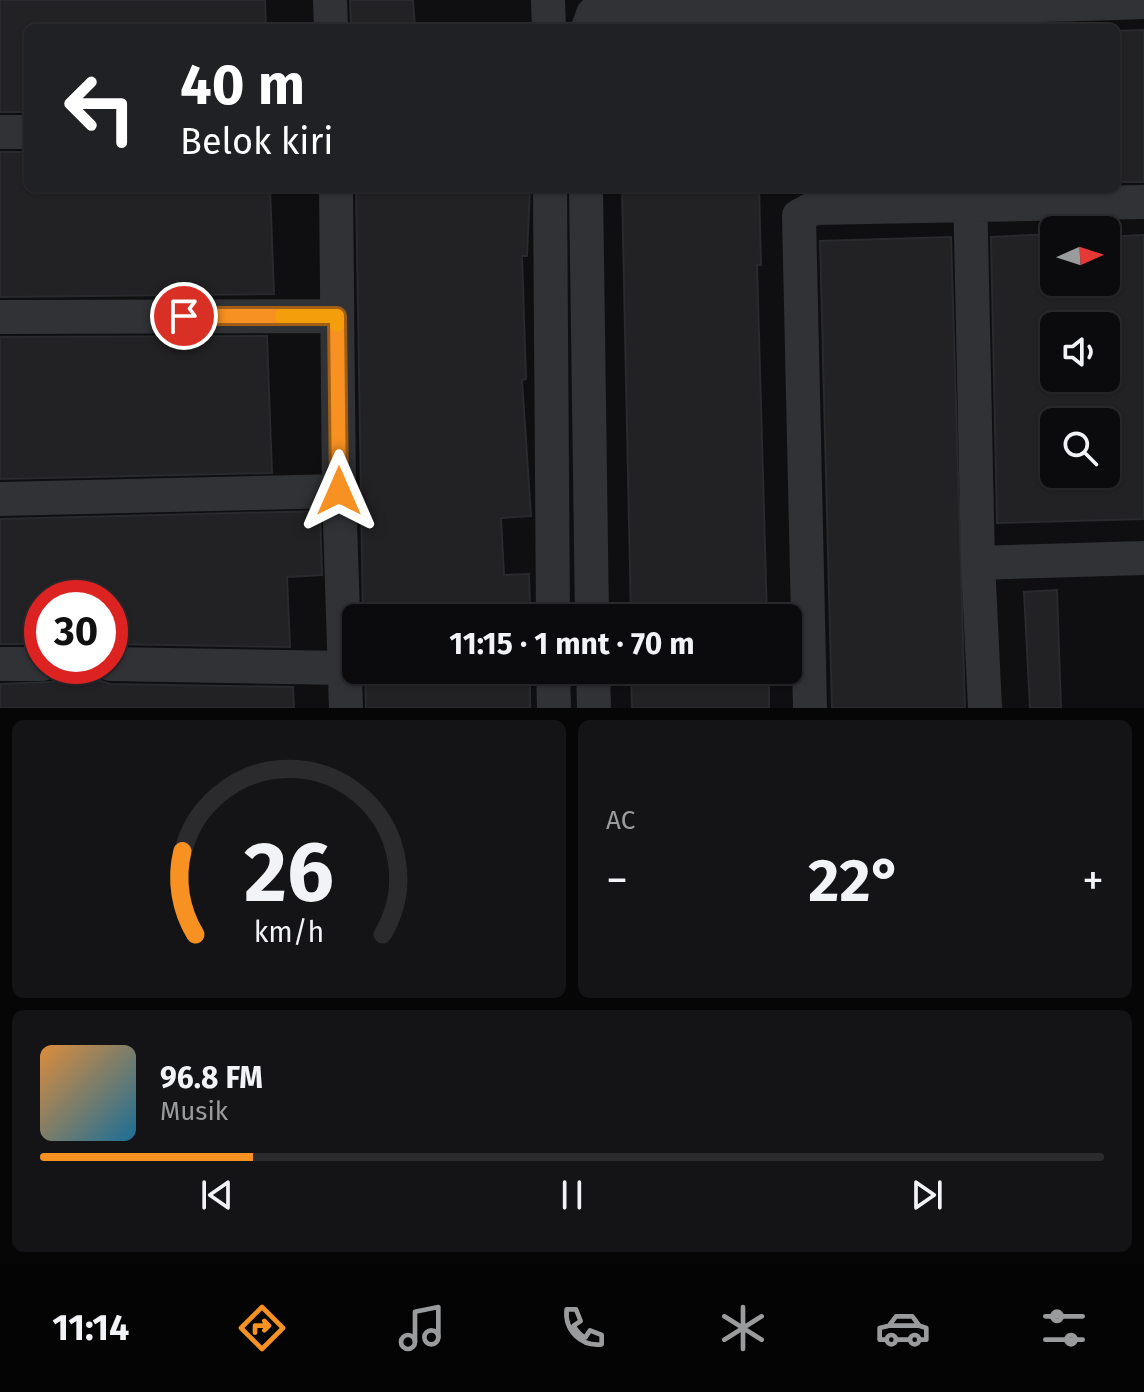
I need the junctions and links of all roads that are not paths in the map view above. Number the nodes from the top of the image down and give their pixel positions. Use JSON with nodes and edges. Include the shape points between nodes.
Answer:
{"nodes":[{"id":1,"x":330,"y":0,"type":"edge"},
{"id":2,"x":548,"y":0,"type":"edge"},
{"id":3,"x":1144,"y":2,"type":"edge"},
{"id":4,"x":669,"y":6,"type":"edge"},
{"id":5,"x":965,"y":18,"type":"edge"},
{"id":6,"x":331,"y":24,"type":"edge"},
{"id":7,"x":549,"y":24,"type":"edge"},
{"id":8,"x":589,"y":24,"type":"edge"},
{"id":9,"x":0,"y":132,"type":"edge"},
{"id":10,"x":24,"y":132,"type":"edge"},
{"id":11,"x":336,"y":192,"type":"edge"},
{"id":12,"x":550,"y":192,"type":"edge"},
{"id":13,"x":586,"y":192,"type":"edge"},
{"id":14,"x":970,"y":198,"type":"edge"},
{"id":15,"x":1144,"y":202,"type":"edge"},
{"id":16,"x":337,"y":316,"type":"junction"},
{"id":17,"x":0,"y":317,"type":"edge"},
{"id":18,"x":339,"y":491,"type":"junction"},
{"id":19,"x":0,"y":499,"type":"edge"},
{"id":20,"x":1144,"y":558,"type":"edge"},
{"id":21,"x":978,"y":563,"type":"junction"},
{"id":22,"x":343,"y":604,"type":"edge"},
{"id":23,"x":553,"y":604,"type":"edge"},
{"id":24,"x":592,"y":604,"type":"edge"},
{"id":25,"x":0,"y":664,"type":"edge"},
{"id":26,"x":24,"y":664,"type":"edge"},
{"id":27,"x":128,"y":664,"type":"edge"},
{"id":28,"x":342,"y":668,"type":"edge"},
{"id":29,"x":345,"y":684,"type":"edge"},
{"id":30,"x":553,"y":684,"type":"edge"},
{"id":31,"x":593,"y":684,"type":"edge"},
{"id":32,"x":346,"y":708,"type":"edge"},
{"id":33,"x":554,"y":708,"type":"edge"},
{"id":34,"x":594,"y":708,"type":"edge"},
{"id":35,"x":810,"y":708,"type":"edge"},
{"id":36,"x":985,"y":708,"type":"edge"}],
"edges":[{"from":1,"to":6,"type":"street"},
{"from":2,"to":7,"type":"street"},
{"from":3,"to":5,"type":"street"},
{"from":4,"to":5,"type":"street"},
{"from":4,"to":8,"type":"street","via":[[610,8],[593,14]]},
{"from":9,"to":10,"type":"street"},
{"from":11,"to":16,"type":"street"},
{"from":12,"to":23,"type":"street"},
{"from":13,"to":24,"type":"street"},
{"from":14,"to":15,"type":"street"},
{"from":14,"to":21,"type":"street"},
{"from":14,"to":35,"type":"street","via":[[814,208],[799,216]]},
{"from":16,"to":17,"type":"street"},
{"from":16,"to":18,"type":"street"},
{"from":18,"to":19,"type":"street"},
{"from":18,"to":22,"type":"street"},
{"from":20,"to":21,"type":"street"},
{"from":21,"to":36,"type":"street"},
{"from":25,"to":26,"type":"street"},
{"from":27,"to":28,"type":"street"},
{"from":29,"to":32,"type":"street"},
{"from":30,"to":33,"type":"street"},
{"from":31,"to":34,"type":"street"}]}
